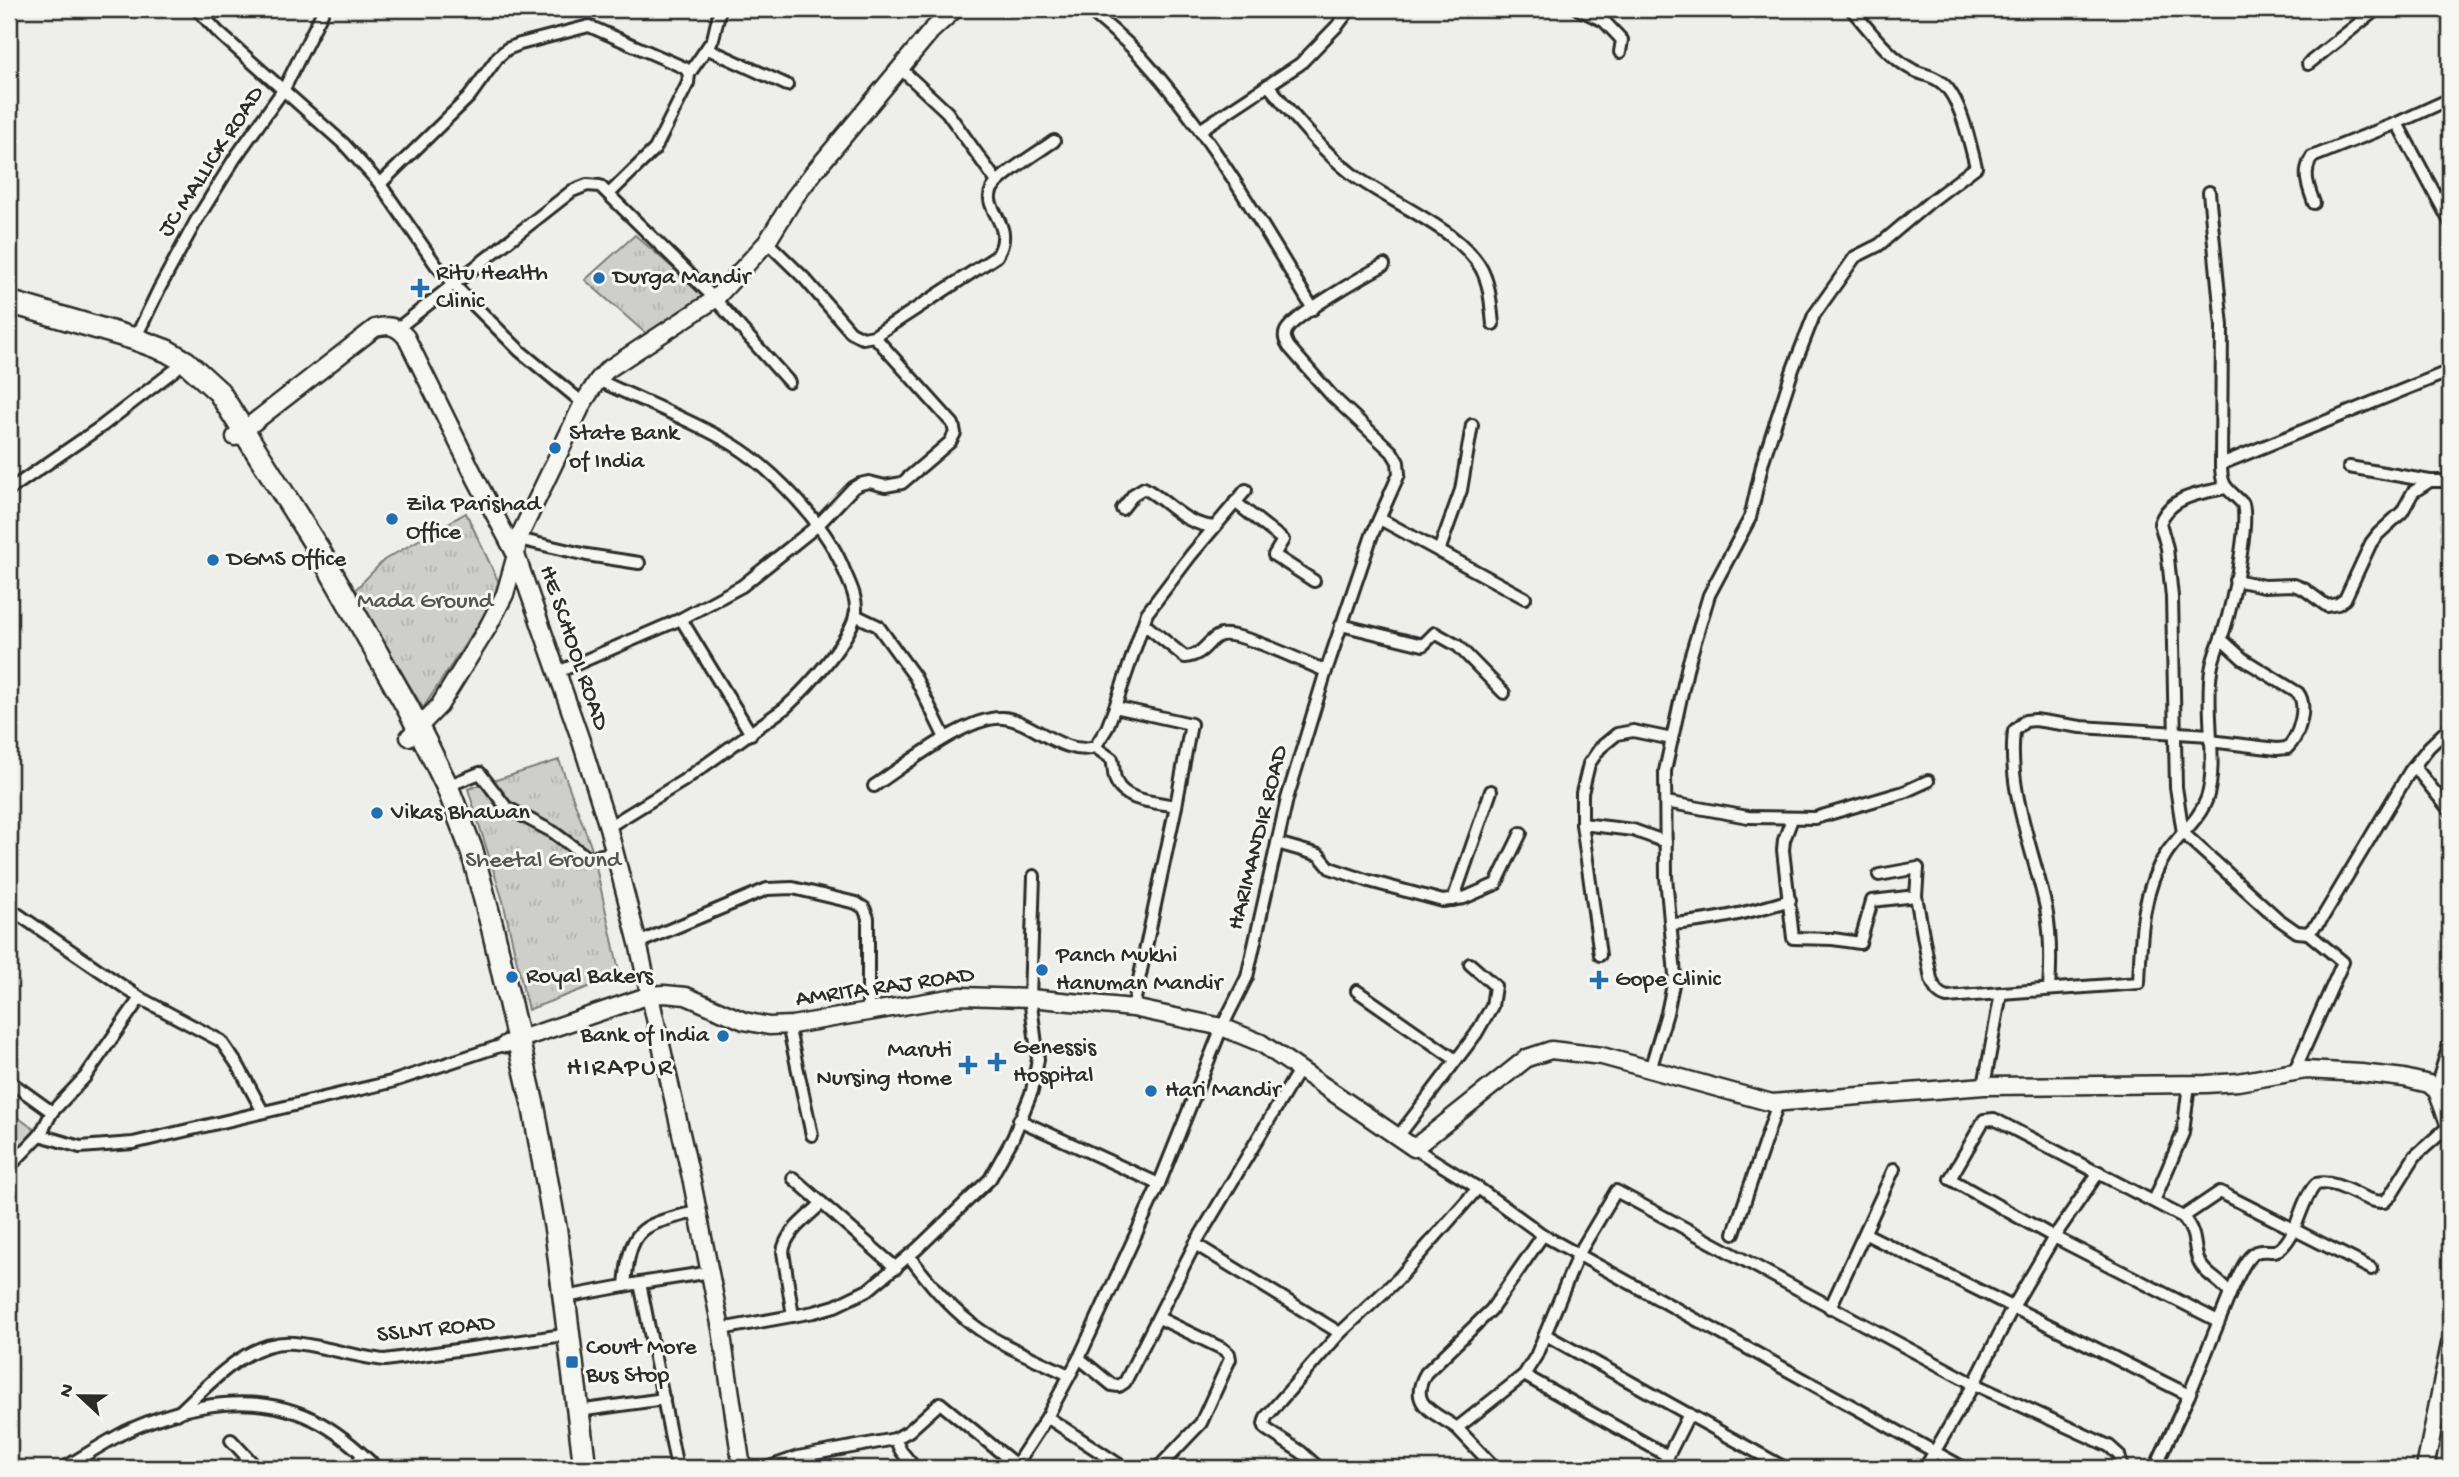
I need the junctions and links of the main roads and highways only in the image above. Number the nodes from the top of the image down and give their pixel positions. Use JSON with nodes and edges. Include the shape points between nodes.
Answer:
{"nodes":[{"id":1,"x":9,"y":302,"type":"edge"},
{"id":2,"x":9,"y":317,"type":"edge"},
{"id":3,"x":240,"y":434,"type":"junction"},
{"id":4,"x":414,"y":733,"type":"junction"},
{"id":5,"x":512,"y":1042,"type":"junction"},
{"id":6,"x":563,"y":1334,"type":"junction"},
{"id":7,"x":570,"y":1468,"type":"edge"},
{"id":8,"x":584,"y":1468,"type":"edge"}],
"edges":[{"from":1,"to":3,"type":"highway","via":[[167,351],[219,392]]},
{"from":2,"to":3,"type":"highway","via":[[137,352],[176,369],[207,395]]},
{"from":3,"to":4,"type":"highway","via":[[317,547]]},
{"from":4,"to":5,"type":"highway","via":[[466,871]]},
{"from":4,"to":5,"type":"highway","via":[[447,786],[481,881]]},
{"from":5,"to":6,"type":"highway"},
{"from":5,"to":6,"type":"highway","via":[[543,1153],[565,1297]]},
{"from":6,"to":7,"type":"highway"},
{"from":6,"to":8,"type":"highway"}]}
